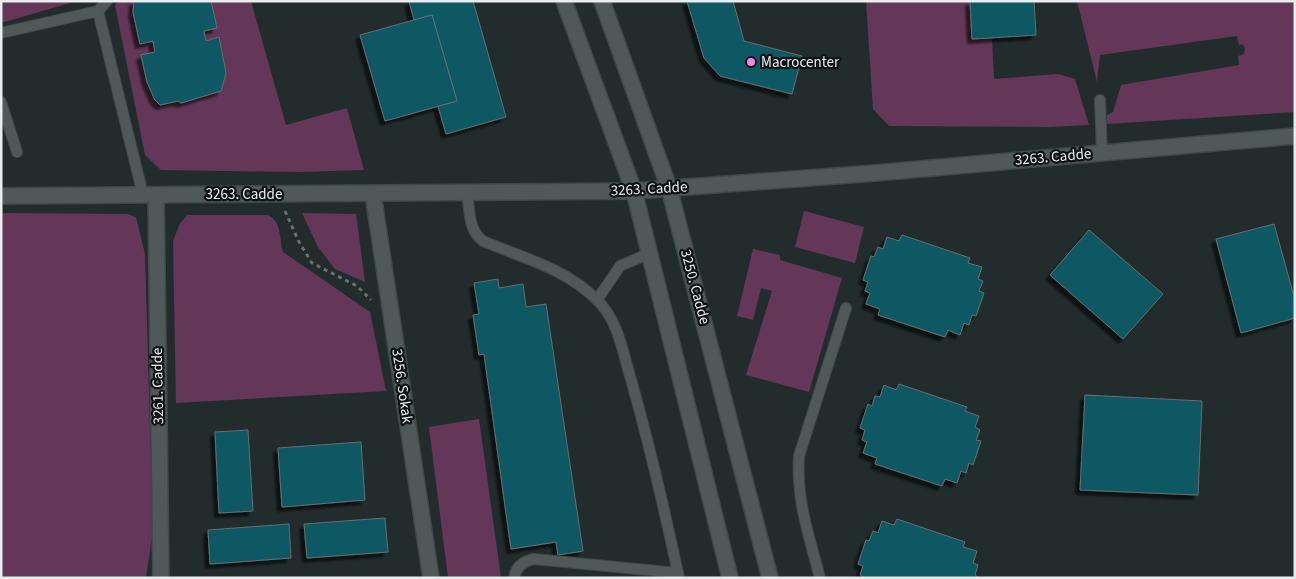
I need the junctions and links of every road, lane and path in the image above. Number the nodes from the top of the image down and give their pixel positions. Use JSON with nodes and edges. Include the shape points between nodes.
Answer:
{"nodes":[{"id":1,"x":107,"y":1,"type":"edge"},
{"id":2,"x":564,"y":1,"type":"edge"},
{"id":3,"x":602,"y":1,"type":"edge"},
{"id":4,"x":98,"y":11,"type":"junction"},
{"id":5,"x":1,"y":33,"type":"edge"},
{"id":6,"x":1100,"y":100,"type":"dead end"},
{"id":7,"x":1,"y":102,"type":"edge"},
{"id":8,"x":1295,"y":136,"type":"edge"},
{"id":9,"x":17,"y":152,"type":"dead end"},
{"id":10,"x":1102,"y":153,"type":"junction"},
{"id":11,"x":670,"y":188,"type":"junction"},
{"id":12,"x":634,"y":191,"type":"junction"},
{"id":13,"x":467,"y":193,"type":"junction"},
{"id":14,"x":275,"y":194,"type":"junction"},
{"id":15,"x":373,"y":194,"type":"junction"},
{"id":16,"x":1,"y":195,"type":"edge"},
{"id":17,"x":150,"y":195,"type":"junction"},
{"id":18,"x":650,"y":253,"type":"junction"},
{"id":19,"x":597,"y":300,"type":"junction"},
{"id":20,"x":846,"y":308,"type":"dead end"},
{"id":21,"x":394,"y":327,"type":"junction"},
{"id":22,"x":678,"y":576,"type":"edge"},
{"id":23,"x":161,"y":578,"type":"edge"},
{"id":24,"x":431,"y":578,"type":"edge"},
{"id":25,"x":514,"y":578,"type":"edge"},
{"id":26,"x":730,"y":578,"type":"edge"},
{"id":27,"x":770,"y":578,"type":"edge"},
{"id":28,"x":820,"y":578,"type":"edge"}],
"edges":[{"from":1,"to":4,"type":"lane"},
{"from":2,"to":12,"type":"street"},
{"from":3,"to":11,"type":"street","name":"3250. Cadde"},
{"from":4,"to":5,"type":"lane"},
{"from":4,"to":17,"type":"lane"},
{"from":6,"to":10,"type":"lane"},
{"from":7,"to":9,"type":"lane"},
{"from":8,"to":10,"type":"street","name":"3263. Cadde"},
{"from":10,"to":11,"type":"street","name":"3263. Cadde"},
{"from":11,"to":12,"type":"street","name":"3263. Cadde"},
{"from":11,"to":27,"type":"street","name":"3250. Cadde"},
{"from":12,"to":13,"type":"street","name":"3263. Cadde"},
{"from":12,"to":18,"type":"street"},
{"from":13,"to":15,"type":"street","name":"3263. Cadde"},
{"from":13,"to":19,"type":"lane","via":[[472,228],[483,242],[552,268]]},
{"from":14,"to":15,"type":"street","name":"3263. Cadde"},
{"from":14,"to":17,"type":"street","name":"3263. Cadde"},
{"from":14,"to":21,"type":"path","via":[[312,263],[357,286]]},
{"from":15,"to":21,"type":"street","name":"3256. Sokak"},
{"from":16,"to":17,"type":"street","name":"3263. Cadde"},
{"from":17,"to":23,"type":"street","name":"3261. Cadde"},
{"from":18,"to":19,"type":"lane","via":[[620,266]]},
{"from":18,"to":26,"type":"street"},
{"from":19,"to":22,"type":"lane","via":[[617,330],[652,454]]},
{"from":20,"to":28,"type":"lane","via":[[799,456],[797,482],[800,501]]},
{"from":21,"to":24,"type":"street","name":"3256. Sokak"},
{"from":22,"to":25,"type":"lane","via":[[534,559],[517,568]]}]}
